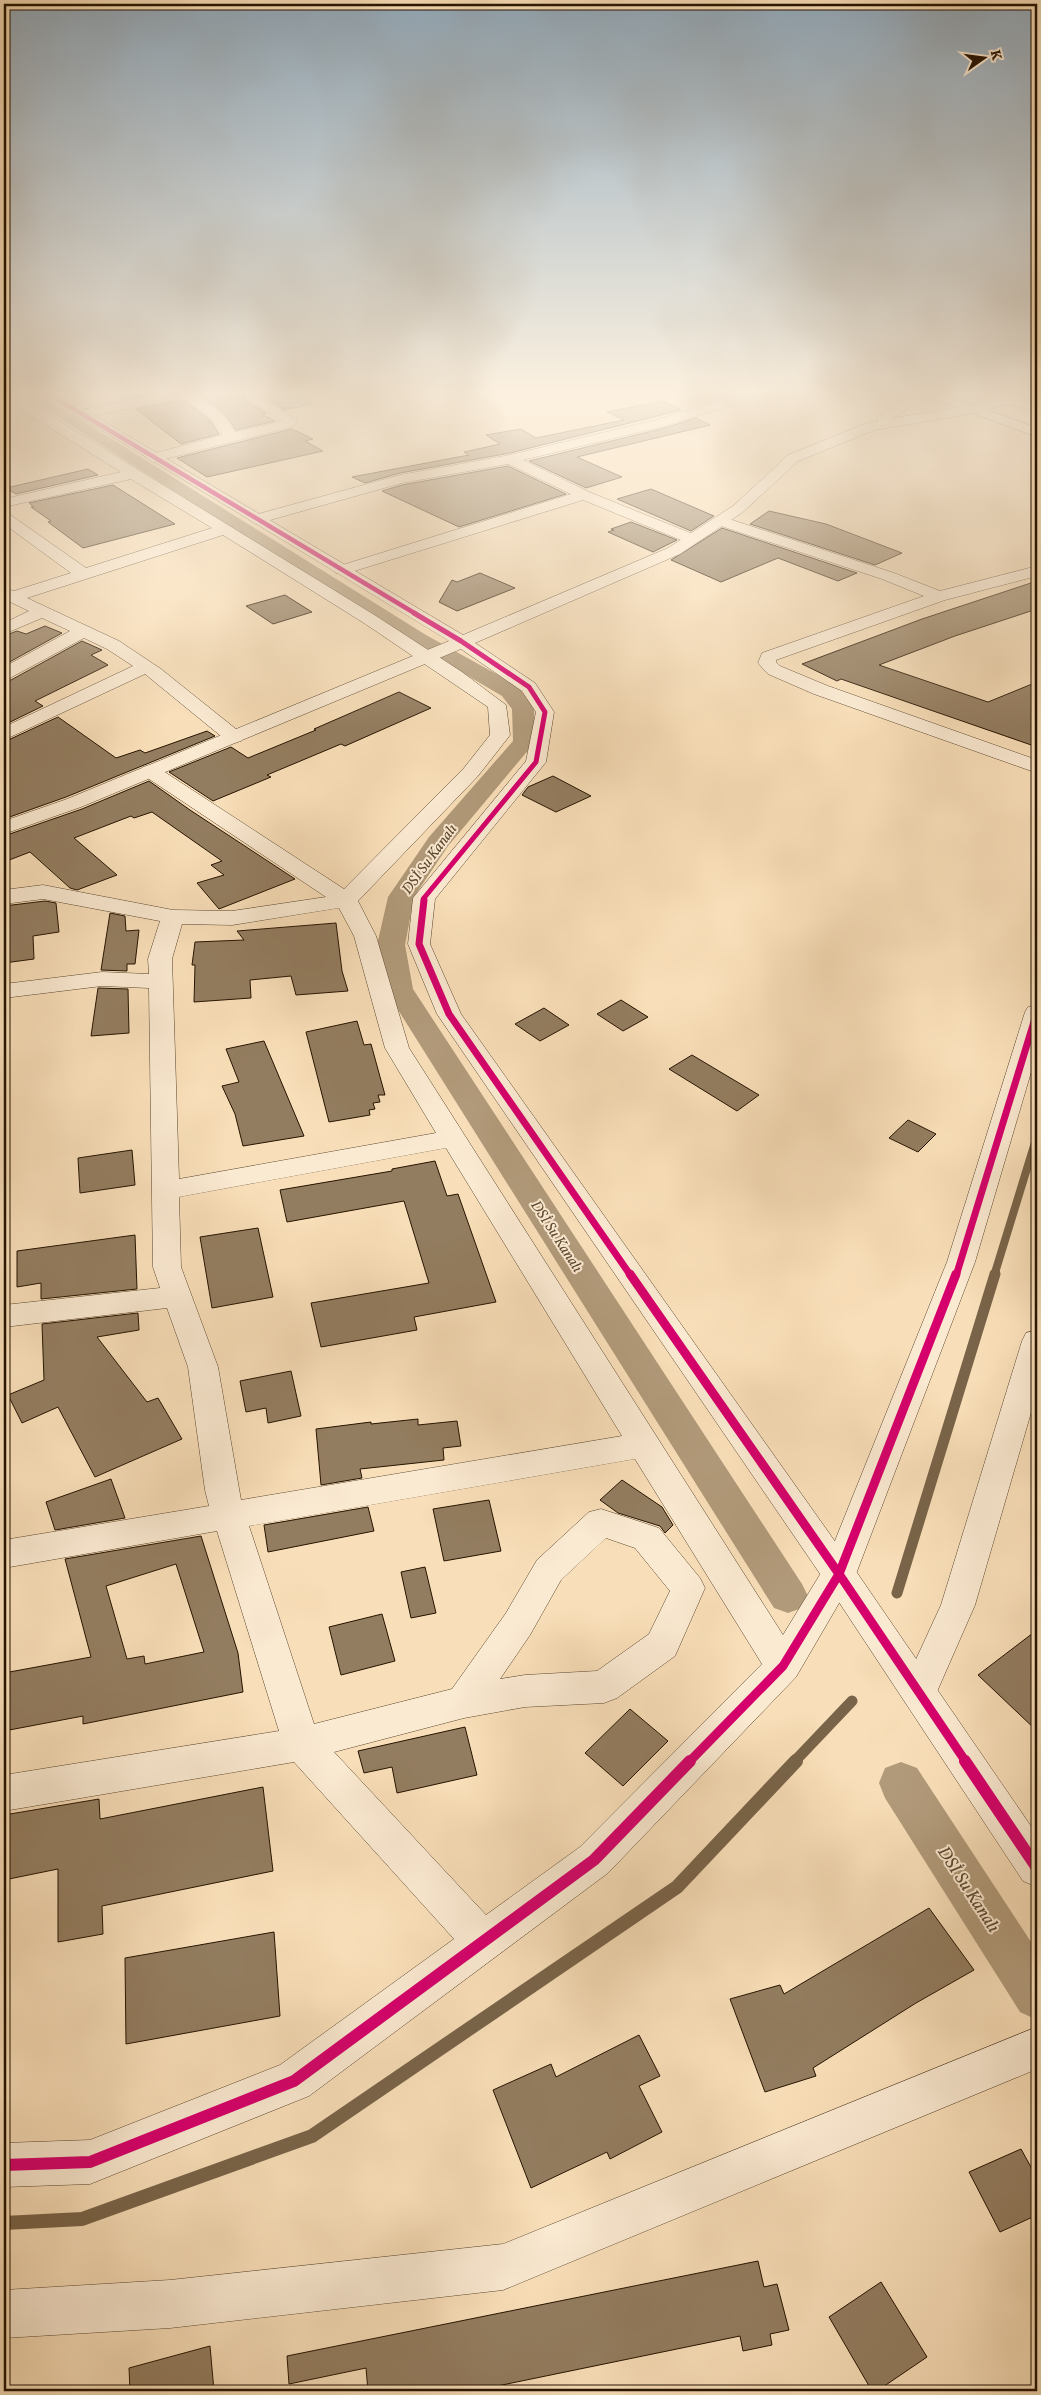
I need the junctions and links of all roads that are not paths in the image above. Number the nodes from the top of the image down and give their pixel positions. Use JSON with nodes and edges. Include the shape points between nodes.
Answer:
{"nodes":[{"id":1,"x":185,"y":505,"type":"edge"},
{"id":2,"x":233,"y":505,"type":"edge"},
{"id":3,"x":305,"y":505,"type":"edge"},
{"id":4,"x":552,"y":505,"type":"edge"},
{"id":5,"x":608,"y":505,"type":"edge"},
{"id":6,"x":743,"y":505,"type":"edge"},
{"id":7,"x":4,"y":517,"type":"edge"},
{"id":8,"x":256,"y":518,"type":"junction"},
{"id":9,"x":720,"y":520,"type":"junction"},
{"id":10,"x":224,"y":528,"type":"junction"},
{"id":11,"x":692,"y":539,"type":"junction"},
{"id":12,"x":342,"y":570,"type":"junction"},
{"id":13,"x":1037,"y":571,"type":"edge"},
{"id":14,"x":83,"y":574,"type":"junction"},
{"id":15,"x":8,"y":595,"type":"edge"},
{"id":16,"x":939,"y":596,"type":"junction"},
{"id":17,"x":43,"y":612,"type":"junction"},
{"id":18,"x":4,"y":629,"type":"edge"},
{"id":19,"x":84,"y":631,"type":"junction"},
{"id":20,"x":461,"y":641,"type":"junction"},
{"id":21,"x":428,"y":656,"type":"junction"},
{"id":22,"x":146,"y":667,"type":"junction"},
{"id":23,"x":4,"y":674,"type":"edge"},
{"id":24,"x":4,"y":734,"type":"edge"},
{"id":25,"x":234,"y":737,"type":"junction"},
{"id":26,"x":1037,"y":767,"type":"edge"},
{"id":27,"x":150,"y":771,"type":"junction"},
{"id":28,"x":4,"y":828,"type":"edge"},
{"id":29,"x":4,"y":897,"type":"edge"},
{"id":30,"x":346,"y":900,"type":"junction"},
{"id":31,"x":173,"y":917,"type":"junction"},
{"id":32,"x":161,"y":982,"type":"junction"},
{"id":33,"x":4,"y":990,"type":"edge"},
{"id":34,"x":1037,"y":1012,"type":"edge"},
{"id":35,"x":453,"y":1138,"type":"junction"},
{"id":36,"x":165,"y":1191,"type":"junction"},
{"id":37,"x":177,"y":1296,"type":"junction"},
{"id":38,"x":4,"y":1316,"type":"edge"},
{"id":39,"x":1037,"y":1341,"type":"edge"},
{"id":40,"x":644,"y":1445,"type":"junction"},
{"id":41,"x":228,"y":1514,"type":"junction"},
{"id":42,"x":4,"y":1554,"type":"edge"},
{"id":43,"x":839,"y":1574,"type":"junction"},
{"id":44,"x":783,"y":1666,"type":"junction"},
{"id":45,"x":919,"y":1692,"type":"junction"},
{"id":46,"x":464,"y":1702,"type":"junction"},
{"id":47,"x":302,"y":1744,"type":"junction"},
{"id":48,"x":4,"y":1793,"type":"edge"},
{"id":49,"x":1037,"y":1868,"type":"edge"},
{"id":50,"x":484,"y":1941,"type":"junction"},
{"id":51,"x":1034,"y":2048,"type":"edge"},
{"id":52,"x":4,"y":2165,"type":"edge"},
{"id":53,"x":4,"y":2314,"type":"edge"}],
"edges":[{"from":1,"to":10,"type":"street"},
{"from":2,"to":8,"type":"street"},
{"from":3,"to":8,"type":"street"},
{"from":4,"to":12,"type":"street"},
{"from":5,"to":11,"type":"street"},
{"from":6,"to":9,"type":"street"},
{"from":7,"to":14,"type":"street"},
{"from":8,"to":12,"type":"street"},
{"from":9,"to":11,"type":"street"},
{"from":9,"to":16,"type":"street"},
{"from":10,"to":14,"type":"street"},
{"from":10,"to":21,"type":"street"},
{"from":11,"to":20,"type":"street","via":[[674,551]]},
{"from":12,"to":20,"type":"street"},
{"from":13,"to":16,"type":"street"},
{"from":14,"to":15,"type":"street"},
{"from":15,"to":17,"type":"street"},
{"from":16,"to":26,"type":"street","via":[[768,657],[767,663],[774,670],[821,690]]},
{"from":17,"to":18,"type":"street"},
{"from":17,"to":19,"type":"street"},
{"from":19,"to":22,"type":"street","via":[[114,645]]},
{"from":19,"to":23,"type":"street"},
{"from":20,"to":21,"type":"street"},
{"from":20,"to":43,"type":"street","via":[[529,687],[545,712],[536,762],[424,898],[419,944],[449,1014]]},
{"from":21,"to":25,"type":"street"},
{"from":21,"to":30,"type":"street","via":[[497,705],[500,735],[471,772]]},
{"from":22,"to":24,"type":"street"},
{"from":22,"to":25,"type":"street"},
{"from":25,"to":27,"type":"street"},
{"from":27,"to":28,"type":"street"},
{"from":27,"to":30,"type":"street"},
{"from":29,"to":31,"type":"street","via":[[43,892]]},
{"from":30,"to":31,"type":"street","via":[[232,918]]},
{"from":30,"to":35,"type":"street","via":[[366,936],[397,1048]]},
{"from":31,"to":32,"type":"street","via":[[160,959]]},
{"from":32,"to":33,"type":"street","via":[[102,978]]},
{"from":32,"to":36,"type":"street"},
{"from":34,"to":43,"type":"street","via":[[961,1262]]},
{"from":35,"to":36,"type":"street"},
{"from":35,"to":40,"type":"street"},
{"from":36,"to":37,"type":"street","via":[[167,1267]]},
{"from":37,"to":38,"type":"street"},
{"from":37,"to":41,"type":"street","via":[[203,1367],[221,1490]]},
{"from":39,"to":45,"type":"street","via":[[958,1605]]},
{"from":40,"to":41,"type":"street"},
{"from":40,"to":44,"type":"street"},
{"from":41,"to":42,"type":"street"},
{"from":41,"to":47,"type":"street"},
{"from":43,"to":44,"type":"street"},
{"from":43,"to":45,"type":"street"},
{"from":44,"to":50,"type":"street","via":[[594,1860]]},
{"from":45,"to":49,"type":"street"},
{"from":46,"to":46,"type":"street","via":[[525,1691],[604,1687],[662,1645],[688,1588],[647,1538],[601,1522],[549,1570],[518,1624]]},
{"from":46,"to":47,"type":"street"},
{"from":47,"to":48,"type":"street"},
{"from":47,"to":50,"type":"street"},
{"from":50,"to":52,"type":"street","via":[[294,2081],[90,2162]]},
{"from":51,"to":53,"type":"street","via":[[502,2267],[170,2304]]}]}
